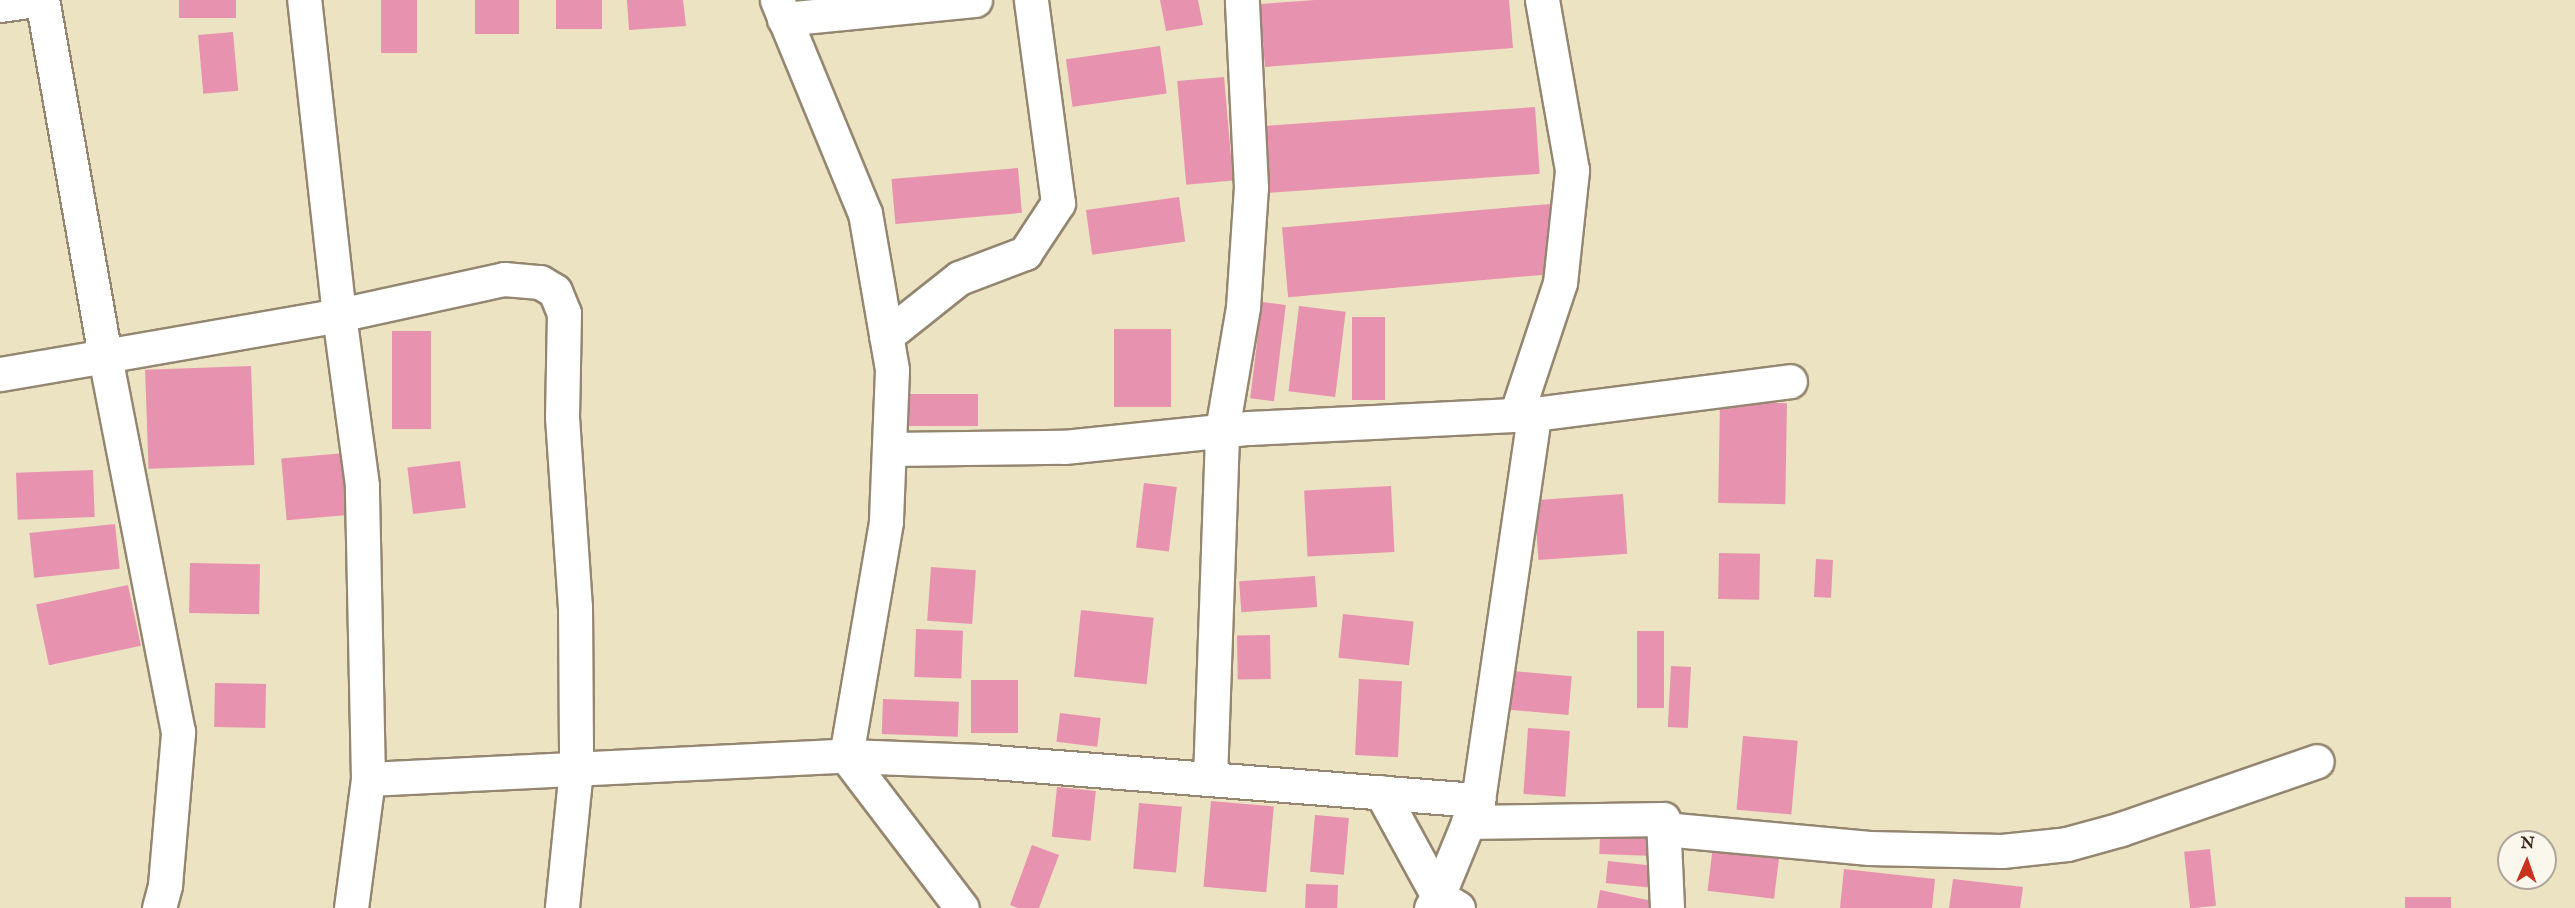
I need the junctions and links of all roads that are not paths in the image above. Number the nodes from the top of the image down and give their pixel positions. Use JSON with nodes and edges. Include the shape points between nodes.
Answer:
{"nodes":[{"id":1,"x":35,"y":0,"type":"edge"},
{"id":2,"x":42,"y":0,"type":"edge"},
{"id":3,"x":304,"y":0,"type":"edge"},
{"id":4,"x":975,"y":0,"type":"edge"},
{"id":5,"x":1031,"y":0,"type":"edge"},
{"id":6,"x":1242,"y":0,"type":"edge"},
{"id":7,"x":1542,"y":0,"type":"edge"},
{"id":8,"x":0,"y":5,"type":"edge"},
{"id":9,"x":780,"y":10,"type":"edge"},
{"id":10,"x":339,"y":315,"type":"junction"},
{"id":11,"x":886,"y":336,"type":"junction"},
{"id":12,"x":105,"y":356,"type":"junction"},
{"id":13,"x":0,"y":374,"type":"edge"},
{"id":14,"x":1790,"y":381,"type":"dead end"},
{"id":15,"x":1525,"y":415,"type":"junction"},
{"id":16,"x":1222,"y":430,"type":"junction"},
{"id":17,"x":889,"y":449,"type":"junction"},
{"id":18,"x":846,"y":756,"type":"junction"},
{"id":19,"x":2317,"y":761,"type":"dead end"},
{"id":20,"x":576,"y":769,"type":"junction"},
{"id":21,"x":368,"y":779,"type":"junction"},
{"id":22,"x":1210,"y":779,"type":"junction"},
{"id":23,"x":1381,"y":792,"type":"junction"},
{"id":24,"x":1473,"y":811,"type":"junction"},
{"id":25,"x":1664,"y":829,"type":"junction"},
{"id":26,"x":1442,"y":904,"type":"edge"},
{"id":27,"x":159,"y":908,"type":"edge"},
{"id":28,"x":351,"y":908,"type":"edge"},
{"id":29,"x":562,"y":908,"type":"edge"},
{"id":30,"x":962,"y":908,"type":"edge"},
{"id":31,"x":1667,"y":908,"type":"edge"}],
"edges":[{"from":1,"to":8,"type":"street"},
{"from":2,"to":12,"type":"street"},
{"from":3,"to":10,"type":"street"},
{"from":4,"to":9,"type":"street"},
{"from":5,"to":11,"type":"street","via":[[1058,203],[1025,253],[959,278]]},
{"from":6,"to":16,"type":"street","via":[[1251,187],[1243,307]]},
{"from":7,"to":15,"type":"street","via":[[1572,170],[1560,283]]},
{"from":9,"to":11,"type":"street","via":[[865,213]]},
{"from":10,"to":12,"type":"street"},
{"from":10,"to":20,"type":"street","via":[[504,279],[540,282],[555,291],[564,313],[562,417],[575,607]]},
{"from":10,"to":21,"type":"street","via":[[362,485]]},
{"from":11,"to":17,"type":"street","via":[[892,370]]},
{"from":12,"to":13,"type":"street"},
{"from":12,"to":27,"type":"street","via":[[178,732],[165,885]]},
{"from":14,"to":15,"type":"street"},
{"from":15,"to":16,"type":"street"},
{"from":15,"to":24,"type":"street"},
{"from":16,"to":17,"type":"street","via":[[1064,447]]},
{"from":16,"to":22,"type":"street"},
{"from":17,"to":18,"type":"street","via":[[886,522]]},
{"from":18,"to":20,"type":"street"},
{"from":18,"to":22,"type":"street","via":[[981,761]]},
{"from":18,"to":30,"type":"street"},
{"from":19,"to":25,"type":"street","via":[[2121,829],[2067,844],[2002,851],[1869,848]]},
{"from":20,"to":21,"type":"street"},
{"from":20,"to":29,"type":"street"},
{"from":21,"to":28,"type":"street"},
{"from":22,"to":23,"type":"street"},
{"from":23,"to":24,"type":"street"},
{"from":23,"to":26,"type":"street"},
{"from":24,"to":25,"type":"street","via":[[1663,819]]},
{"from":24,"to":26,"type":"street"},
{"from":25,"to":31,"type":"street"}]}
